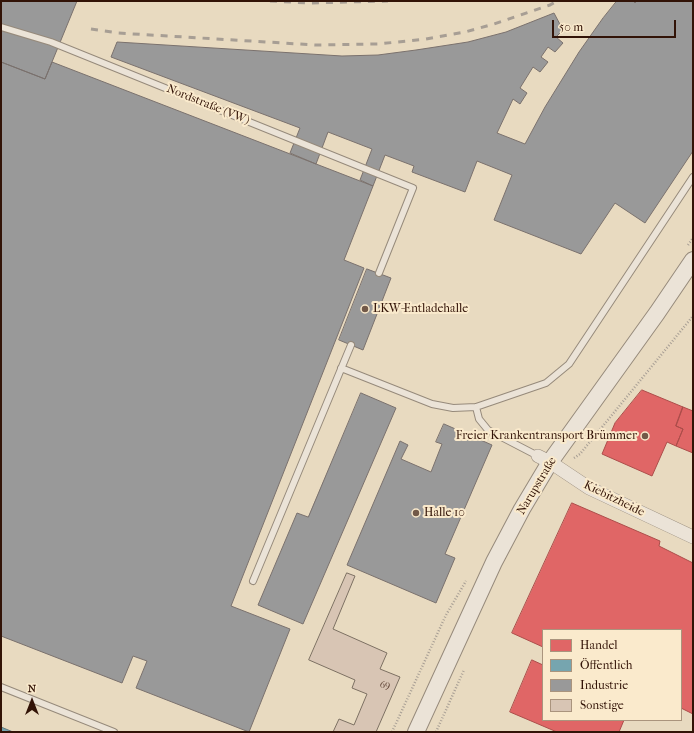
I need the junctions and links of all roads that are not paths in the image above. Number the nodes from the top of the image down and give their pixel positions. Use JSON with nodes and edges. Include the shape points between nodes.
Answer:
{"nodes":[{"id":1,"x":1,"y":27,"type":"edge"},
{"id":2,"x":693,"y":177,"type":"edge"},
{"id":3,"x":693,"y":260,"type":"edge"},
{"id":4,"x":379,"y":273,"type":"dead end"},
{"id":5,"x":351,"y":345,"type":"dead end"},
{"id":6,"x":341,"y":368,"type":"junction"},
{"id":7,"x":476,"y":407,"type":"junction"},
{"id":8,"x":549,"y":463,"type":"junction"},
{"id":9,"x":693,"y":537,"type":"edge"},
{"id":10,"x":253,"y":581,"type":"dead end"},
{"id":11,"x":1,"y":687,"type":"edge"},
{"id":12,"x":114,"y":732,"type":"edge"},
{"id":13,"x":416,"y":732,"type":"edge"}],
"edges":[{"from":1,"to":4,"type":"lane","name":"Nordstraße (VW)","via":[[51,42],[413,188]]},
{"from":2,"to":7,"type":"lane","via":[[569,364],[546,384]]},
{"from":3,"to":8,"type":"street","name":"Narupstraße"},
{"from":5,"to":6,"type":"lane"},
{"from":6,"to":7,"type":"lane","via":[[432,404],[453,408]]},
{"from":6,"to":10,"type":"lane"},
{"from":7,"to":8,"type":"lane","via":[[479,419],[488,430]]},
{"from":8,"to":9,"type":"street","name":"Kiebitzheide","via":[[589,488]]},
{"from":8,"to":13,"type":"street","name":"Narupstraße","via":[[494,562]]},
{"from":11,"to":12,"type":"lane"}]}
